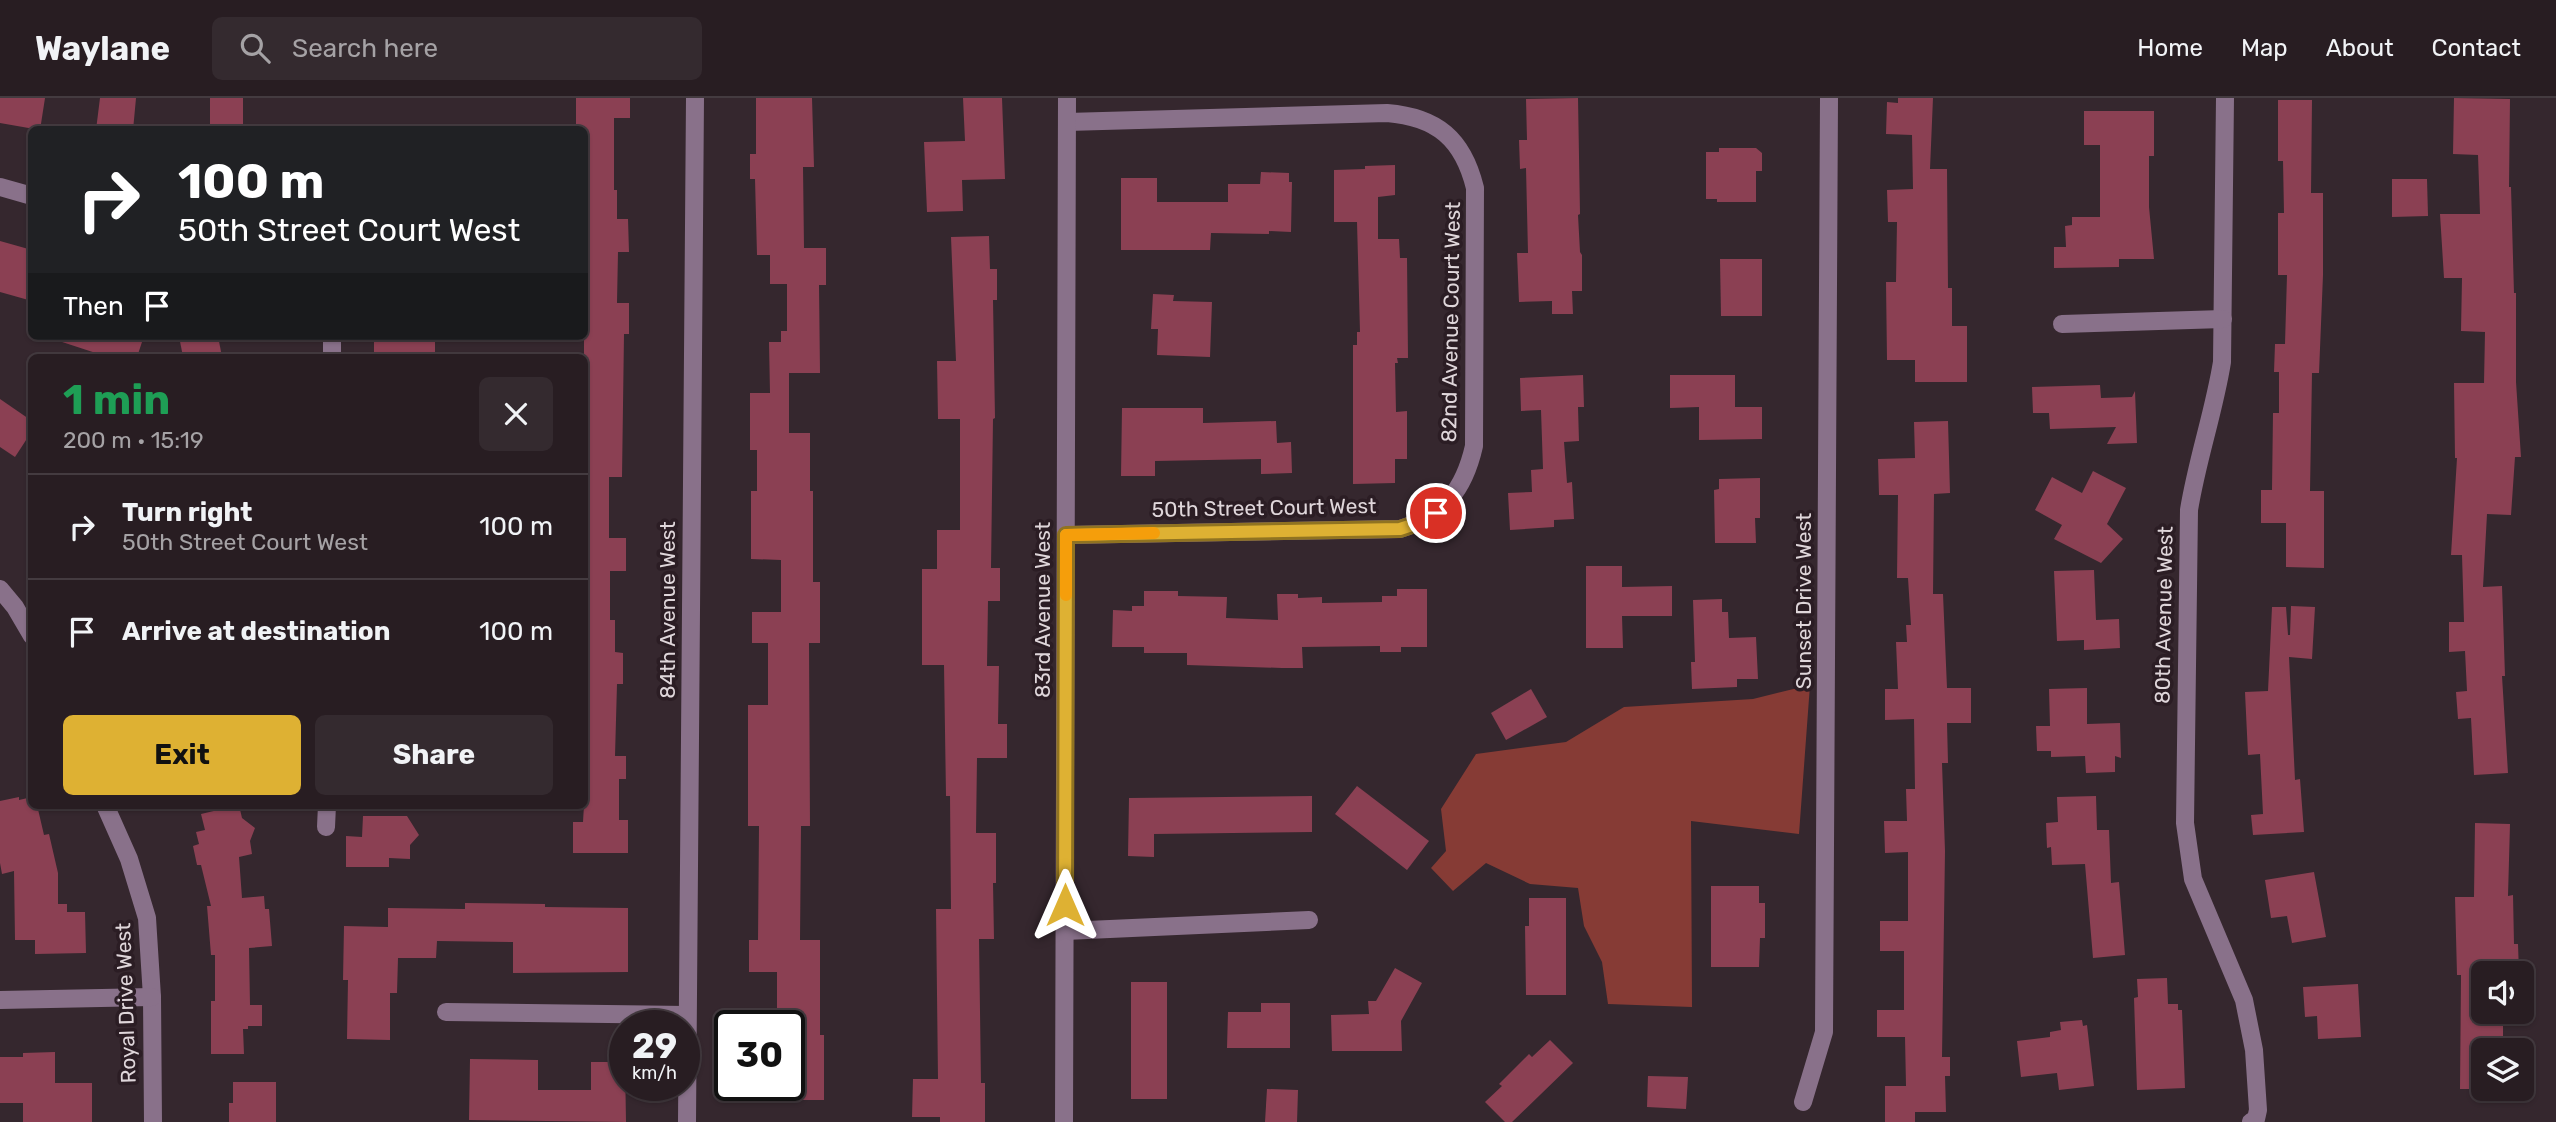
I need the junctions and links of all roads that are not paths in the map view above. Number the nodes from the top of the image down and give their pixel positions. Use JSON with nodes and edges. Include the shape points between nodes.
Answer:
{"nodes":[{"id":1,"x":695,"y":98,"type":"edge"},
{"id":2,"x":1068,"y":98,"type":"edge"},
{"id":3,"x":1829,"y":98,"type":"edge"},
{"id":4,"x":2225,"y":98,"type":"edge"},
{"id":5,"x":1068,"y":122,"type":"junction"},
{"id":6,"x":0,"y":187,"type":"edge"},
{"id":7,"x":28,"y":195,"type":"edge"},
{"id":8,"x":2223,"y":319,"type":"junction"},
{"id":9,"x":2062,"y":324,"type":"dead end"},
{"id":10,"x":1453,"y":497,"type":"joint"},
{"id":11,"x":1066,"y":535,"type":"junction"},
{"id":12,"x":0,"y":589,"type":"edge"},
{"id":13,"x":28,"y":629,"type":"edge"},
{"id":14,"x":107,"y":809,"type":"edge"},
{"id":15,"x":327,"y":809,"type":"edge"},
{"id":16,"x":326,"y":827,"type":"dead end"},
{"id":17,"x":1309,"y":920,"type":"dead end"},
{"id":18,"x":1065,"y":931,"type":"junction"},
{"id":19,"x":152,"y":997,"type":"junction"},
{"id":20,"x":0,"y":1000,"type":"edge"},
{"id":21,"x":687,"y":1010,"type":"edge"},
{"id":22,"x":446,"y":1013,"type":"dead end"},
{"id":23,"x":609,"y":1014,"type":"edge"},
{"id":24,"x":687,"y":1101,"type":"edge"},
{"id":25,"x":1803,"y":1102,"type":"dead end"},
{"id":26,"x":153,"y":1122,"type":"edge"},
{"id":27,"x":687,"y":1122,"type":"edge"},
{"id":28,"x":1064,"y":1122,"type":"edge"},
{"id":29,"x":2251,"y":1122,"type":"edge"}],
"edges":[{"from":1,"to":21,"type":"street","name":"84th Avenue West"},
{"from":2,"to":5,"type":"street","name":"83rd Avenue West"},
{"from":3,"to":25,"type":"street","name":"Sunset Drive West","via":[[1824,1032]]},
{"from":4,"to":8,"type":"street","name":"80th Avenue West"},
{"from":5,"to":10,"type":"street","name":"82nd Avenue Court West","via":[[1387,113],[1428,121],[1446,133],[1470,167],[1475,188],[1474,446],[1469,469]]},
{"from":5,"to":11,"type":"street","name":"83rd Avenue West"},
{"from":6,"to":7,"type":"street"},
{"from":8,"to":9,"type":"street"},
{"from":8,"to":29,"type":"street","name":"80th Avenue West","via":[[2217,397],[2189,510],[2185,823],[2193,879],[2250,1023],[2258,1110]]},
{"from":10,"to":11,"type":"street","name":"50th Street Court West","via":[[1436,513],[1400,529]]},
{"from":11,"to":18,"type":"street","name":"83rd Avenue West"},
{"from":12,"to":13,"type":"street"},
{"from":14,"to":19,"type":"street","name":"Royal Drive West","via":[[129,859],[146,918]]},
{"from":15,"to":16,"type":"street"},
{"from":17,"to":18,"type":"street"},
{"from":18,"to":28,"type":"street","name":"83rd Avenue West"},
{"from":19,"to":20,"type":"street"},
{"from":19,"to":26,"type":"street","name":"Royal Drive West"},
{"from":22,"to":23,"type":"street"},
{"from":24,"to":27,"type":"street","name":"84th Avenue West"}]}
